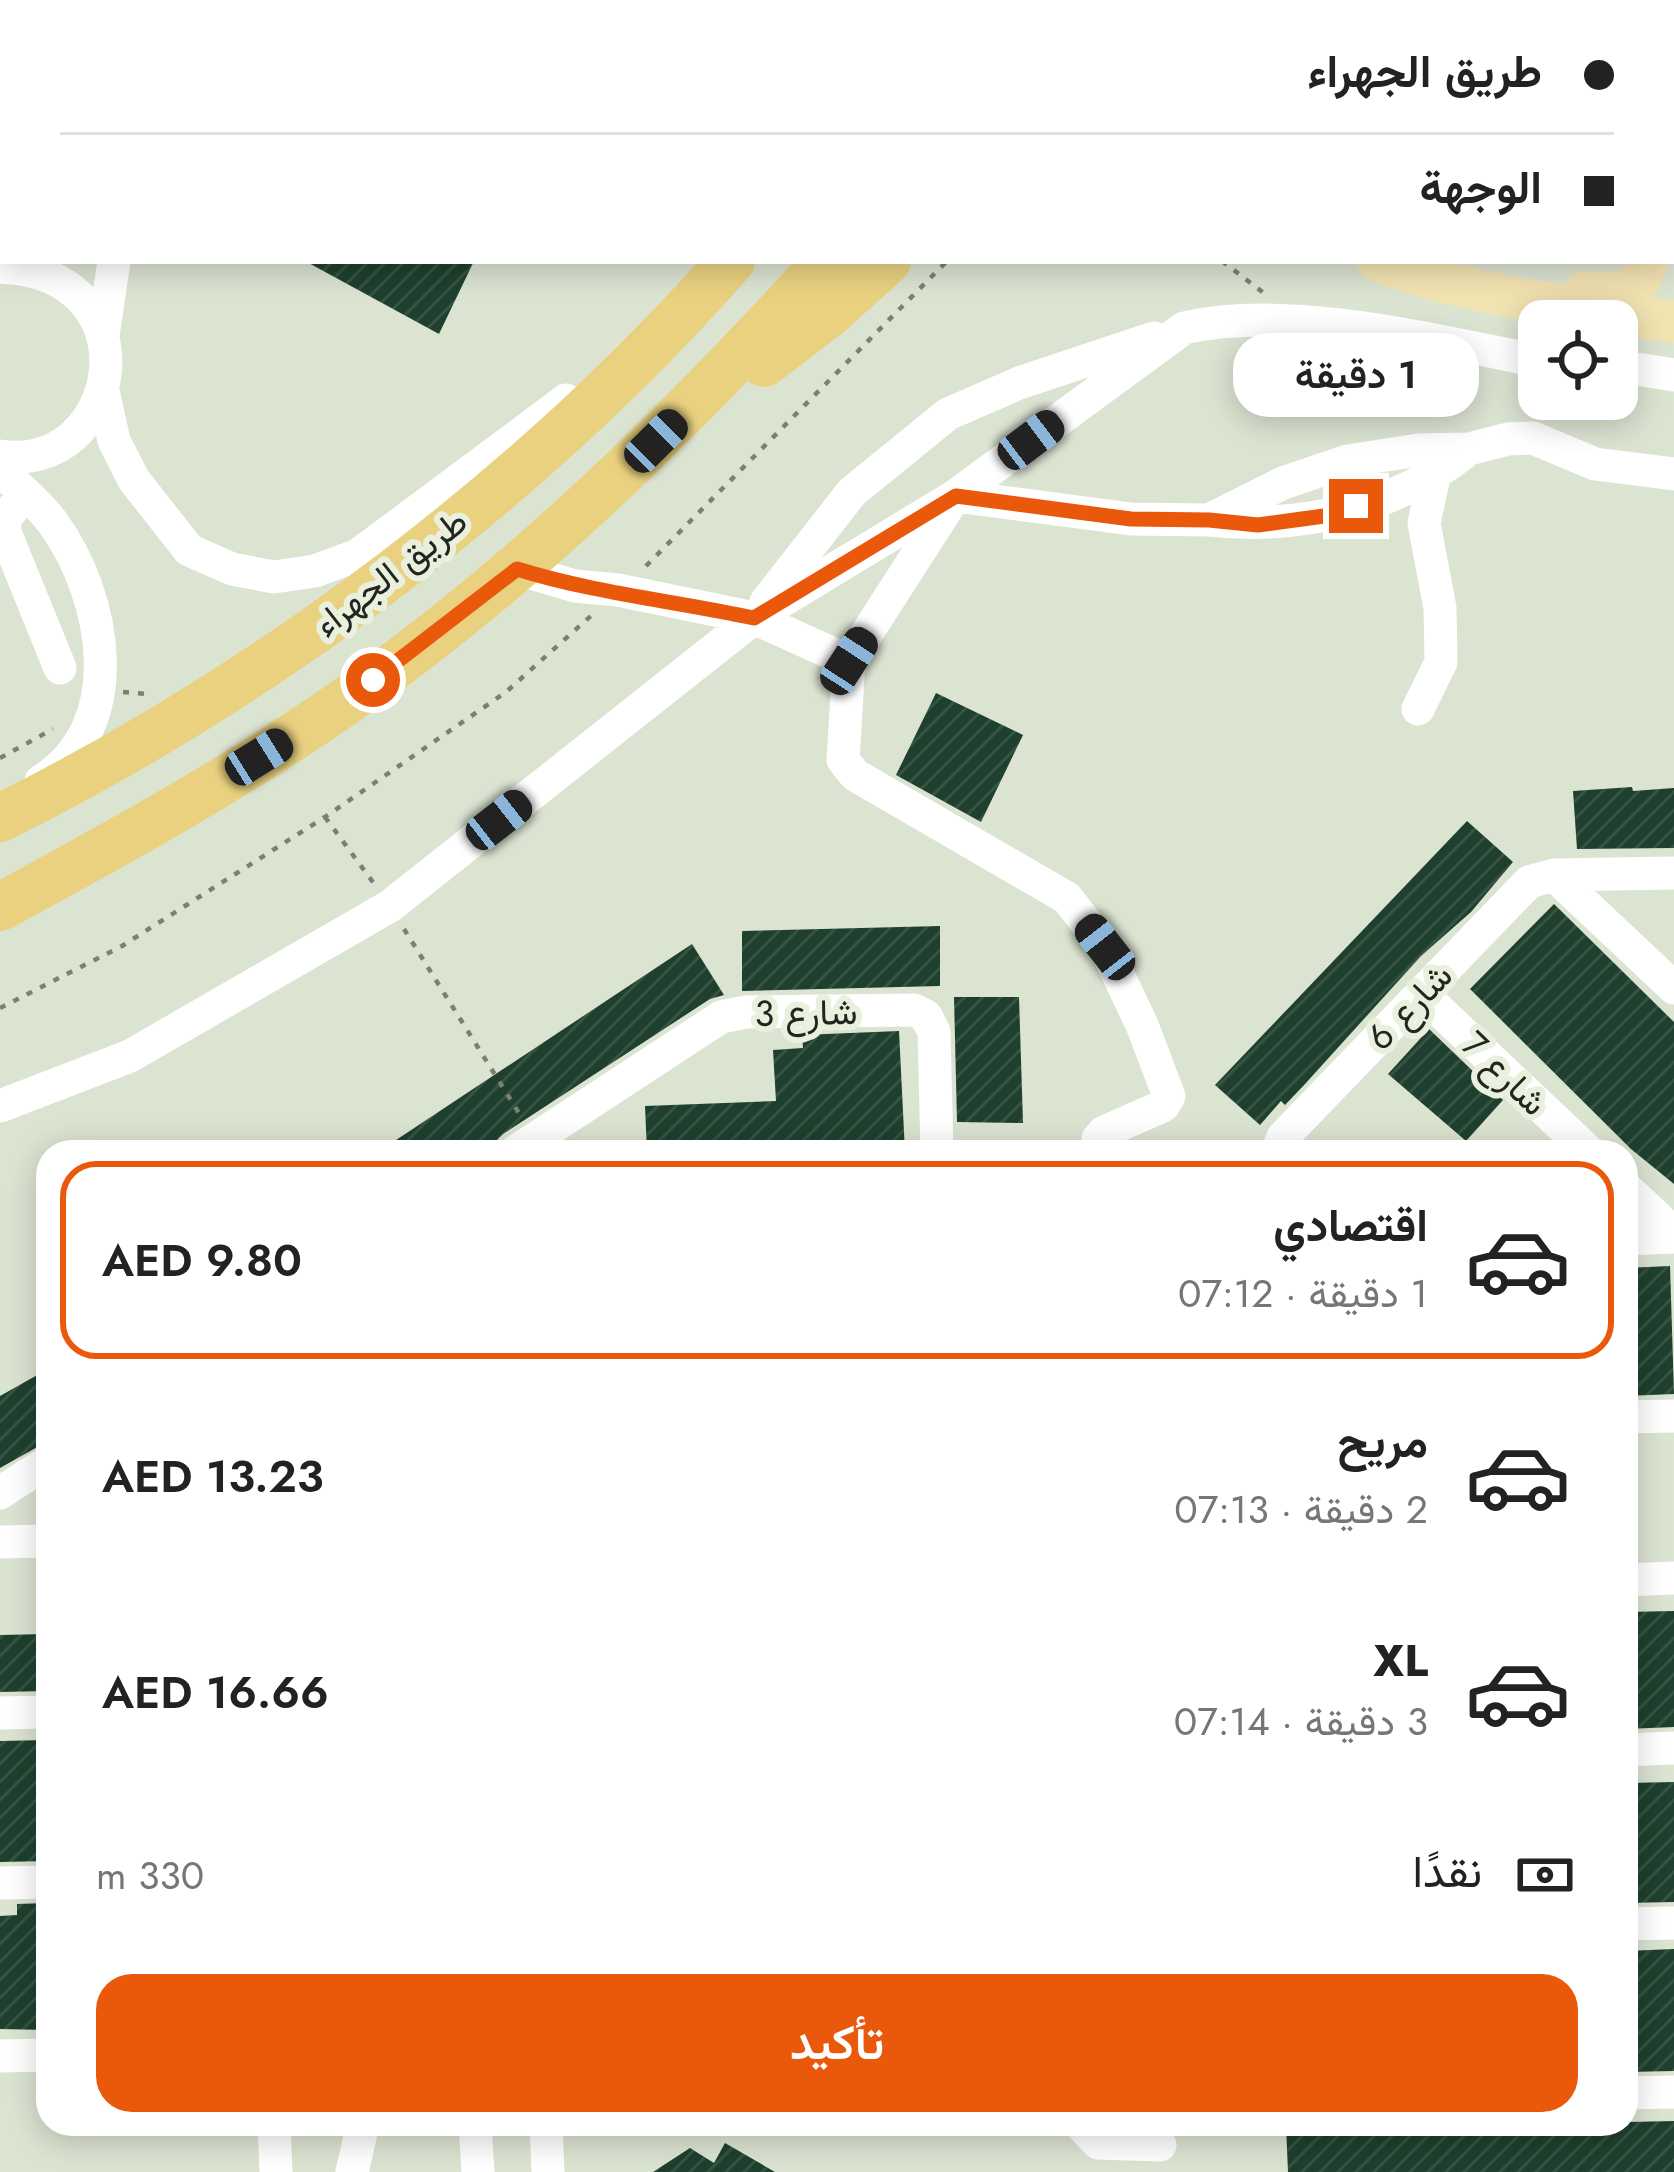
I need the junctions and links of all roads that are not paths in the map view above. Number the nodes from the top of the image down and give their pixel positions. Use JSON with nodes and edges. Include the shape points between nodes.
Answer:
{"nodes":[{"id":1,"x":114,"y":264,"type":"edge"},
{"id":2,"x":725,"y":264,"type":"edge"},
{"id":3,"x":725,"y":264,"type":"edge"},
{"id":4,"x":824,"y":264,"type":"edge"},
{"id":5,"x":884,"y":264,"type":"edge"},
{"id":6,"x":1389,"y":264,"type":"edge"},
{"id":7,"x":1646,"y":264,"type":"edge"},
{"id":8,"x":1,"y":267,"type":"edge"},
{"id":9,"x":1527,"y":300,"type":"edge"},
{"id":10,"x":1572,"y":300,"type":"edge"},
{"id":11,"x":1638,"y":318,"type":"edge"},
{"id":12,"x":1674,"y":322,"type":"edge"},
{"id":13,"x":1184,"y":328,"type":"junction"},
{"id":14,"x":104,"y":335,"type":"junction"},
{"id":15,"x":1518,"y":353,"type":"edge"},
{"id":16,"x":1638,"y":367,"type":"edge"},
{"id":17,"x":1674,"y":375,"type":"edge"},
{"id":18,"x":103,"y":391,"type":"junction"},
{"id":19,"x":701,"y":394,"type":"junction"},
{"id":20,"x":1469,"y":449,"type":"junction"},
{"id":21,"x":0,"y":456,"type":"edge"},
{"id":22,"x":1674,"y":474,"type":"edge"},
{"id":23,"x":1434,"y":477,"type":"junction"},
{"id":24,"x":12,"y":482,"type":"edge"},
{"id":25,"x":956,"y":496,"type":"junction"},
{"id":26,"x":1209,"y":520,"type":"junction"},
{"id":27,"x":517,"y":569,"type":"junction"},
{"id":28,"x":754,"y":618,"type":"junction"},
{"id":29,"x":849,"y":661,"type":"junction"},
{"id":30,"x":60,"y":668,"type":"dead end"},
{"id":31,"x":1418,"y":709,"type":"dead end"},
{"id":32,"x":0,"y":807,"type":"edge"},
{"id":33,"x":0,"y":818,"type":"edge"},
{"id":34,"x":1674,"y":873,"type":"edge"},
{"id":35,"x":1554,"y":875,"type":"junction"},
{"id":36,"x":0,"y":907,"type":"edge"},
{"id":37,"x":1674,"y":988,"type":"edge"},
{"id":38,"x":1421,"y":993,"type":"junction"},
{"id":39,"x":0,"y":1106,"type":"edge"},
{"id":40,"x":533,"y":1140,"type":"edge"},
{"id":41,"x":937,"y":1140,"type":"edge"},
{"id":42,"x":1098,"y":1140,"type":"edge"},
{"id":43,"x":1282,"y":1140,"type":"edge"},
{"id":44,"x":1575,"y":1140,"type":"edge"},
{"id":45,"x":1638,"y":1200,"type":"edge"},
{"id":46,"x":1674,"y":1235,"type":"edge"},
{"id":47,"x":1638,"y":1238,"type":"edge"},
{"id":48,"x":1674,"y":1416,"type":"edge"},
{"id":49,"x":1638,"y":1417,"type":"edge"},
{"id":50,"x":36,"y":1470,"type":"edge"},
{"id":51,"x":0,"y":1493,"type":"edge"},
{"id":52,"x":36,"y":1542,"type":"edge"},
{"id":53,"x":0,"y":1543,"type":"edge"},
{"id":54,"x":1674,"y":1579,"type":"edge"},
{"id":55,"x":1638,"y":1580,"type":"edge"},
{"id":56,"x":36,"y":1712,"type":"edge"},
{"id":57,"x":0,"y":1713,"type":"edge"},
{"id":58,"x":1674,"y":1748,"type":"edge"},
{"id":59,"x":1638,"y":1750,"type":"edge"},
{"id":60,"x":36,"y":1882,"type":"edge"},
{"id":61,"x":0,"y":1883,"type":"edge"},
{"id":62,"x":1674,"y":1923,"type":"edge"},
{"id":63,"x":1638,"y":1924,"type":"edge"},
{"id":64,"x":36,"y":2055,"type":"edge"},
{"id":65,"x":0,"y":2056,"type":"edge"},
{"id":66,"x":1674,"y":2092,"type":"edge"},
{"id":67,"x":1638,"y":2093,"type":"edge"},
{"id":68,"x":274,"y":2136,"type":"edge"},
{"id":69,"x":360,"y":2136,"type":"edge"},
{"id":70,"x":476,"y":2136,"type":"edge"},
{"id":71,"x":546,"y":2136,"type":"edge"},
{"id":72,"x":1091,"y":2136,"type":"edge"},
{"id":73,"x":1160,"y":2145,"type":"dead end"},
{"id":74,"x":276,"y":2172,"type":"edge"},
{"id":75,"x":352,"y":2172,"type":"edge"},
{"id":76,"x":478,"y":2172,"type":"edge"},
{"id":77,"x":548,"y":2172,"type":"edge"}],
"edges":[{"from":1,"to":14,"type":"street"},
{"from":2,"to":18,"type":"street","via":[[448,491],[358,555],[315,571],[274,577],[189,550],[134,480],[114,441]]},
{"from":3,"to":33,"type":"highway","name":"طريق الجهراء","via":[[587,408],[294,648],[102,767]]},
{"from":4,"to":19,"type":"highway","name":"طريق الجهراء"},
{"from":5,"to":19,"type":"highway","via":[[766,362]]},
{"from":6,"to":9,"type":"main road"},
{"from":7,"to":10,"type":"main road","via":[[1642,279],[1623,293],[1582,292]]},
{"from":8,"to":14,"type":"street","via":[[65,282]]},
{"from":11,"to":12,"type":"main road"},
{"from":13,"to":15,"type":"street","via":[[1299,320]]},
{"from":13,"to":25,"type":"street"},
{"from":13,"to":28,"type":"street","via":[[948,414],[852,492]]},
{"from":14,"to":18,"type":"street"},
{"from":16,"to":17,"type":"street"},
{"from":18,"to":21,"type":"street","via":[[67,440],[38,454]]},
{"from":19,"to":27,"type":"highway","name":"طريق الجهراء"},
{"from":20,"to":22,"type":"street","via":[[1533,439],[1595,464]]},
{"from":20,"to":23,"type":"street"},
{"from":20,"to":26,"type":"street","via":[[1348,461]]},
{"from":23,"to":26,"type":"street","via":[[1324,516],[1258,525]]},
{"from":23,"to":31,"type":"street","via":[[1424,523],[1441,662]]},
{"from":24,"to":30,"type":"street","via":[[4,530]]},
{"from":24,"to":32,"type":"street","via":[[52,521],[79,566],[95,613],[99,693],[93,720],[57,771]]},
{"from":25,"to":26,"type":"street","via":[[1131,519]]},
{"from":25,"to":28,"type":"street"},
{"from":25,"to":29,"type":"street"},
{"from":27,"to":28,"type":"street"},
{"from":27,"to":36,"type":"highway","name":"طريق الجهراء","via":[[337,707],[142,830]]},
{"from":28,"to":29,"type":"street"},
{"from":28,"to":39,"type":"street","via":[[390,906],[130,1056]]},
{"from":29,"to":42,"type":"street","via":[[842,750],[848,768],[1067,898],[1105,947],[1169,1096]]},
{"from":34,"to":35,"type":"street"},
{"from":35,"to":37,"type":"street"},
{"from":35,"to":38,"type":"street","name":"شارع 6","via":[[1528,882]]},
{"from":38,"to":43,"type":"street","name":"شارع 6"},
{"from":38,"to":44,"type":"street","name":"شارع 7"},
{"from":40,"to":41,"type":"street","name":"شارع 3","via":[[721,1017],[914,1010],[934,1032]]},
{"from":45,"to":46,"type":"street"},
{"from":46,"to":47,"type":"street"},
{"from":48,"to":49,"type":"street"},
{"from":50,"to":51,"type":"street"},
{"from":52,"to":53,"type":"street"},
{"from":54,"to":55,"type":"street"},
{"from":56,"to":57,"type":"street"},
{"from":58,"to":59,"type":"street"},
{"from":60,"to":61,"type":"street"},
{"from":62,"to":63,"type":"street"},
{"from":64,"to":65,"type":"street"},
{"from":66,"to":67,"type":"street"},
{"from":68,"to":74,"type":"street"},
{"from":69,"to":75,"type":"street"},
{"from":70,"to":76,"type":"street"},
{"from":71,"to":77,"type":"street"},
{"from":72,"to":73,"type":"street","via":[[1099,2144]]}]}
